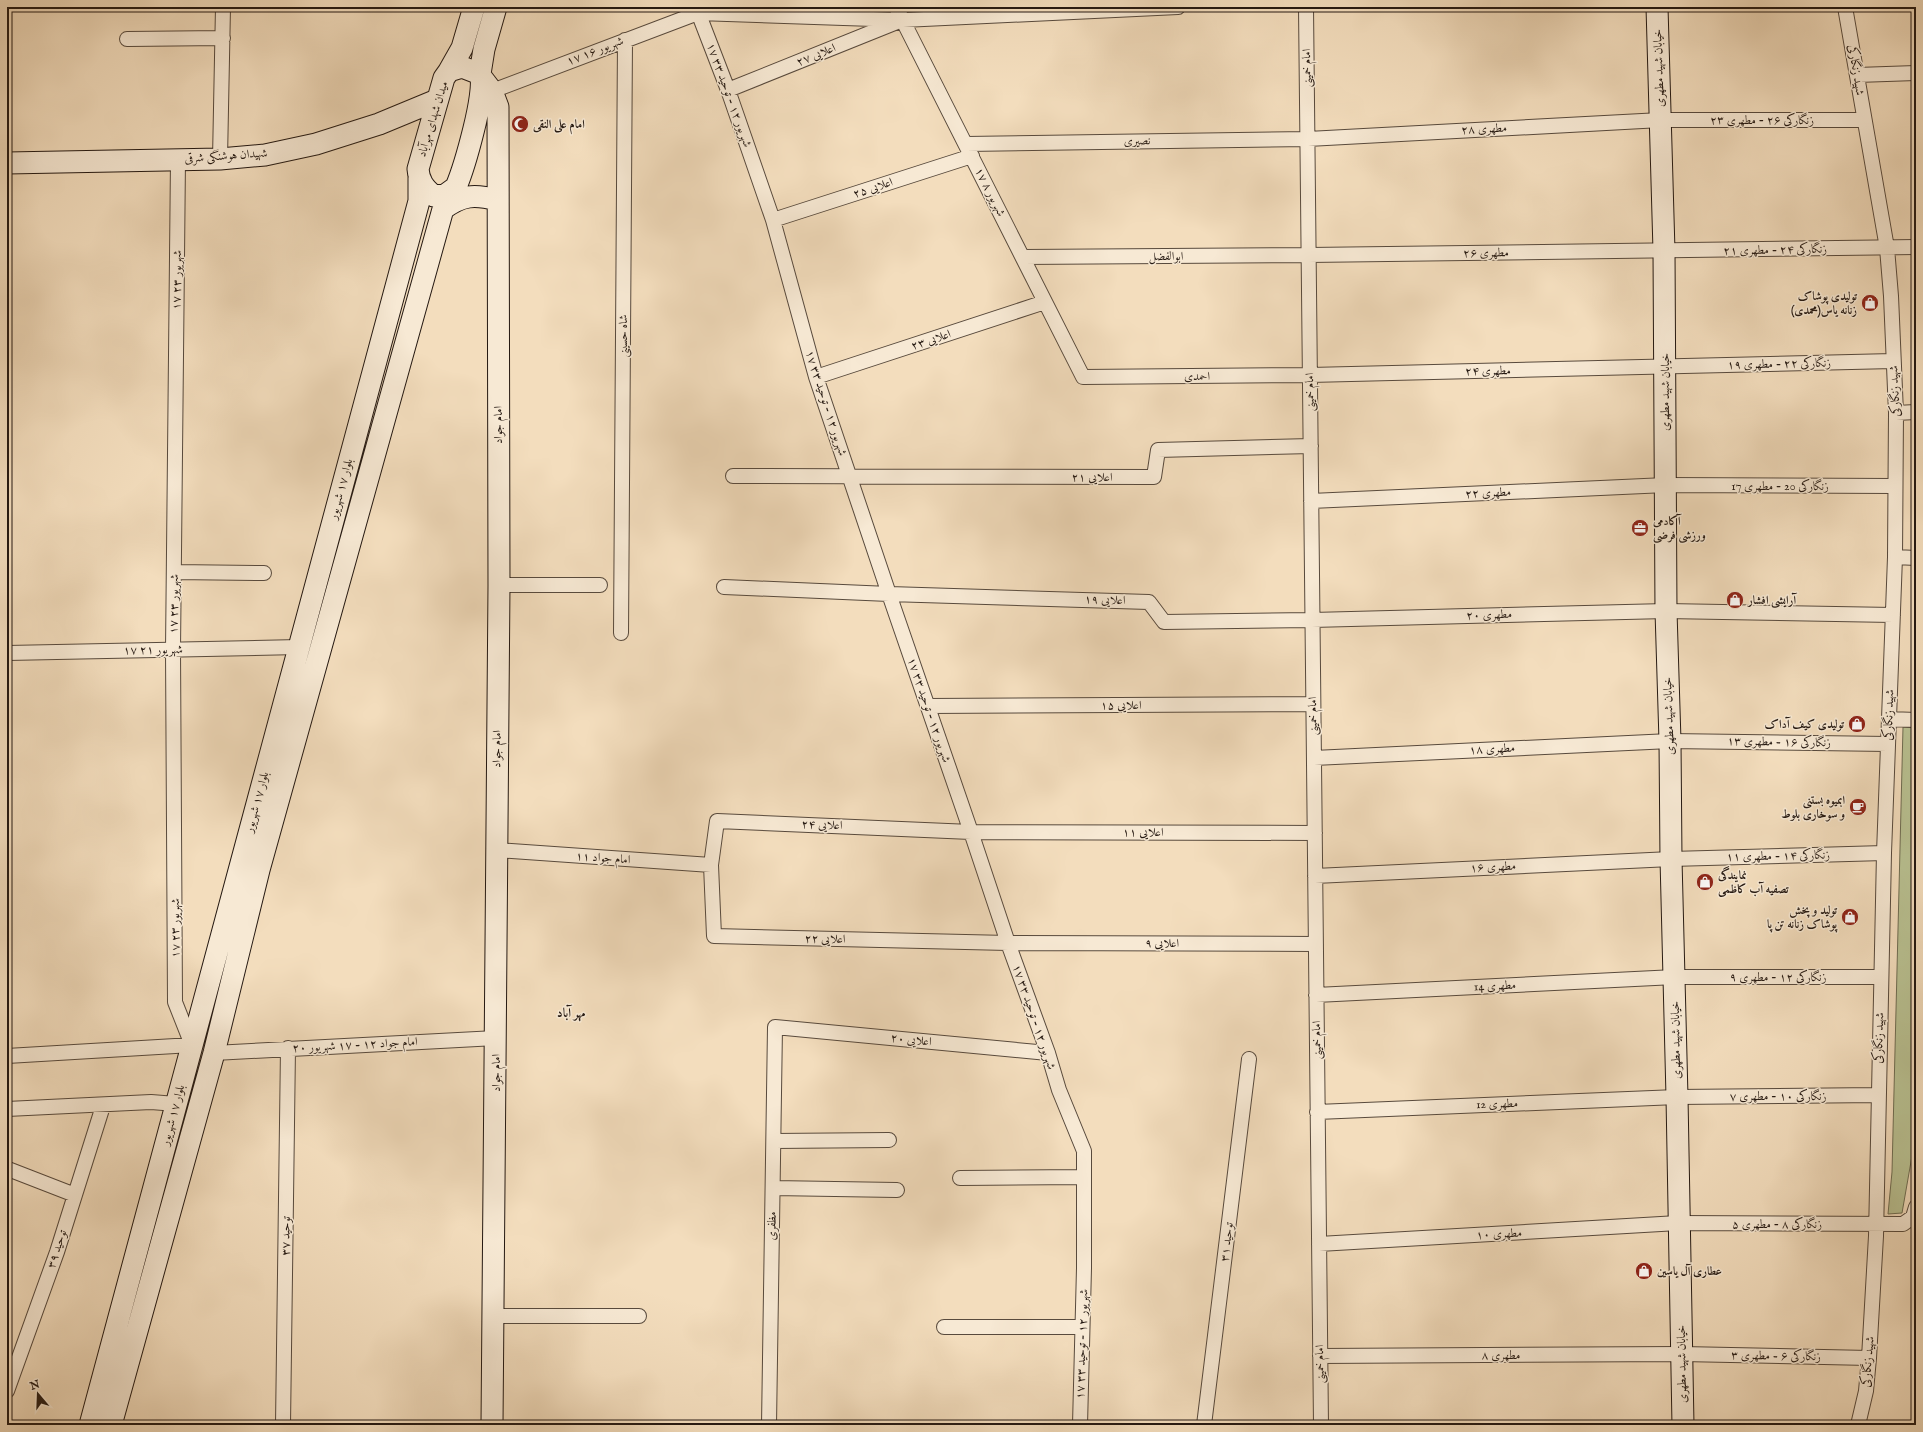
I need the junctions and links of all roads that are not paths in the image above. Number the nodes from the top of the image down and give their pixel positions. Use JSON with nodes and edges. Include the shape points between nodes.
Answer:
{"nodes":[{"id":1,"x":223,"y":7,"type":"edge"},
{"id":2,"x":474,"y":7,"type":"edge"},
{"id":3,"x":496,"y":7,"type":"edge"},
{"id":4,"x":896,"y":7,"type":"edge"},
{"id":5,"x":1178,"y":7,"type":"edge"},
{"id":6,"x":1306,"y":7,"type":"edge"},
{"id":7,"x":1657,"y":7,"type":"edge"},
{"id":8,"x":1845,"y":7,"type":"edge"},
{"id":9,"x":697,"y":10,"type":"edge"},
{"id":10,"x":903,"y":20,"type":"junction"},
{"id":11,"x":222,"y":38,"type":"junction"},
{"id":12,"x":127,"y":39,"type":"dead end"},
{"id":13,"x":625,"y":40,"type":"junction"},
{"id":14,"x":449,"y":71,"type":"junction"},
{"id":15,"x":1916,"y":73,"type":"edge"},
{"id":16,"x":1857,"y":75,"type":"junction"},
{"id":17,"x":485,"y":81,"type":"junction"},
{"id":18,"x":728,"y":90,"type":"junction"},
{"id":19,"x":437,"y":100,"type":"junction"},
{"id":20,"x":1661,"y":120,"type":"junction"},
{"id":21,"x":1864,"y":120,"type":"junction"},
{"id":22,"x":1308,"y":139,"type":"junction"},
{"id":23,"x":966,"y":144,"type":"junction"},
{"id":24,"x":972,"y":156,"type":"junction"},
{"id":25,"x":178,"y":159,"type":"junction"},
{"id":26,"x":220,"y":159,"type":"junction"},
{"id":27,"x":7,"y":163,"type":"edge"},
{"id":28,"x":419,"y":178,"type":"junction"},
{"id":29,"x":453,"y":191,"type":"junction"},
{"id":30,"x":497,"y":200,"type":"junction"},
{"id":31,"x":443,"y":209,"type":"junction"},
{"id":32,"x":773,"y":220,"type":"junction"},
{"id":33,"x":1916,"y":247,"type":"edge"},
{"id":34,"x":1887,"y":248,"type":"junction"},
{"id":35,"x":1664,"y":251,"type":"junction"},
{"id":36,"x":1309,"y":256,"type":"junction"},
{"id":37,"x":1023,"y":257,"type":"junction"},
{"id":38,"x":1045,"y":302,"type":"junction"},
{"id":39,"x":1893,"y":361,"type":"junction"},
{"id":40,"x":1665,"y":367,"type":"junction"},
{"id":41,"x":1310,"y":375,"type":"junction"},
{"id":42,"x":1083,"y":377,"type":"joint"},
{"id":43,"x":816,"y":378,"type":"junction"},
{"id":44,"x":1916,"y":412,"type":"edge"},
{"id":45,"x":1896,"y":413,"type":"junction"},
{"id":46,"x":1311,"y":446,"type":"junction"},
{"id":47,"x":733,"y":476,"type":"dead end"},
{"id":48,"x":849,"y":476,"type":"junction"},
{"id":49,"x":1666,"y":485,"type":"junction"},
{"id":50,"x":1895,"y":486,"type":"junction"},
{"id":51,"x":1311,"y":501,"type":"junction"},
{"id":52,"x":1895,"y":557,"type":"junction"},
{"id":53,"x":1916,"y":558,"type":"edge"},
{"id":54,"x":174,"y":572,"type":"junction"},
{"id":55,"x":264,"y":573,"type":"dead end"},
{"id":56,"x":499,"y":585,"type":"junction"},
{"id":57,"x":600,"y":586,"type":"dead end"},
{"id":58,"x":724,"y":587,"type":"dead end"},
{"id":59,"x":889,"y":594,"type":"junction"},
{"id":60,"x":1666,"y":611,"type":"junction"},
{"id":61,"x":1893,"y":615,"type":"junction"},
{"id":62,"x":1312,"y":620,"type":"junction"},
{"id":63,"x":621,"y":633,"type":"dead end"},
{"id":64,"x":299,"y":647,"type":"junction"},
{"id":65,"x":173,"y":650,"type":"junction"},
{"id":66,"x":7,"y":653,"type":"edge"},
{"id":67,"x":1313,"y":704,"type":"junction"},
{"id":68,"x":928,"y":706,"type":"junction"},
{"id":69,"x":1889,"y":719,"type":"junction"},
{"id":70,"x":1916,"y":720,"type":"edge"},
{"id":71,"x":1670,"y":741,"type":"junction"},
{"id":72,"x":1888,"y":744,"type":"junction"},
{"id":73,"x":1314,"y":758,"type":"junction"},
{"id":74,"x":972,"y":832,"type":"junction"},
{"id":75,"x":1315,"y":833,"type":"junction"},
{"id":76,"x":496,"y":850,"type":"junction"},
{"id":77,"x":1884,"y":853,"type":"junction"},
{"id":78,"x":1671,"y":858,"type":"junction"},
{"id":79,"x":711,"y":865,"type":"junction"},
{"id":80,"x":1315,"y":876,"type":"junction"},
{"id":81,"x":1008,"y":943,"type":"junction"},
{"id":82,"x":1316,"y":944,"type":"junction"},
{"id":83,"x":1674,"y":977,"type":"junction"},
{"id":84,"x":1881,"y":977,"type":"junction"},
{"id":85,"x":1316,"y":995,"type":"junction"},
{"id":86,"x":775,"y":1027,"type":"joint"},
{"id":87,"x":496,"y":1038,"type":"junction"},
{"id":88,"x":192,"y":1045,"type":"junction"},
{"id":89,"x":288,"y":1048,"type":"junction"},
{"id":90,"x":214,"y":1053,"type":"junction"},
{"id":91,"x":1048,"y":1053,"type":"junction"},
{"id":92,"x":7,"y":1056,"type":"edge"},
{"id":93,"x":1249,"y":1059,"type":"dead end"},
{"id":94,"x":1878,"y":1095,"type":"junction"},
{"id":95,"x":1678,"y":1097,"type":"junction"},
{"id":96,"x":176,"y":1104,"type":"junction"},
{"id":97,"x":103,"y":1106,"type":"junction"},
{"id":98,"x":7,"y":1109,"type":"edge"},
{"id":99,"x":1317,"y":1112,"type":"junction"},
{"id":100,"x":889,"y":1140,"type":"dead end"},
{"id":101,"x":774,"y":1141,"type":"junction"},
{"id":102,"x":8,"y":1168,"type":"edge"},
{"id":103,"x":1084,"y":1176,"type":"junction"},
{"id":104,"x":960,"y":1178,"type":"dead end"},
{"id":105,"x":773,"y":1188,"type":"junction"},
{"id":106,"x":897,"y":1190,"type":"dead end"},
{"id":107,"x":75,"y":1195,"type":"junction"},
{"id":108,"x":1916,"y":1207,"type":"edge"},
{"id":109,"x":1678,"y":1223,"type":"junction"},
{"id":110,"x":1876,"y":1225,"type":"junction"},
{"id":111,"x":1319,"y":1244,"type":"junction"},
{"id":112,"x":493,"y":1316,"type":"junction"},
{"id":113,"x":639,"y":1316,"type":"dead end"},
{"id":114,"x":944,"y":1327,"type":"dead end"},
{"id":115,"x":1082,"y":1328,"type":"junction"},
{"id":116,"x":1682,"y":1354,"type":"junction"},
{"id":117,"x":1320,"y":1356,"type":"junction"},
{"id":118,"x":1869,"y":1358,"type":"junction"},
{"id":119,"x":7,"y":1391,"type":"edge"},
{"id":120,"x":90,"y":1425,"type":"edge"},
{"id":121,"x":111,"y":1425,"type":"edge"},
{"id":122,"x":284,"y":1425,"type":"edge"},
{"id":123,"x":492,"y":1425,"type":"edge"},
{"id":124,"x":769,"y":1425,"type":"edge"},
{"id":125,"x":1080,"y":1425,"type":"edge"},
{"id":126,"x":1204,"y":1425,"type":"edge"},
{"id":127,"x":1320,"y":1425,"type":"edge"},
{"id":128,"x":1683,"y":1425,"type":"edge"},
{"id":129,"x":1858,"y":1425,"type":"edge"}],
"edges":[{"from":1,"to":11,"type":"street"},
{"from":2,"to":14,"type":"main road","via":[[462,48]]},
{"from":3,"to":17,"type":"main road","via":[[484,49]]},
{"from":4,"to":10,"type":"street","name":"۱۷ شهریور ۸"},
{"from":5,"to":10,"type":"street"},
{"from":6,"to":22,"type":"street","name":"امام خمینی"},
{"from":7,"to":20,"type":"main road","name":"خیابان شهید مطهری"},
{"from":8,"to":16,"type":"street","name":"شهید زنگارکی"},
{"from":9,"to":10,"type":"street"},
{"from":9,"to":13,"type":"street","name":"۱۷ شهریور ۱۶"},
{"from":9,"to":18,"type":"street","name":"۱۷ شهریور ۱۲ - توحید ۳۳"},
{"from":10,"to":18,"type":"street","name":"اعلایی ۲۷"},
{"from":10,"to":23,"type":"street","name":"۱۷ شهریور ۸"},
{"from":11,"to":12,"type":"street"},
{"from":11,"to":26,"type":"street"},
{"from":13,"to":17,"type":"street","name":"۱۷ شهریور ۱۶"},
{"from":13,"to":63,"type":"street","name":"شاه حسینی"},
{"from":14,"to":17,"type":"main road","name":"میدان شهدای مهرآباد","via":[[462,67],[474,70]]},
{"from":14,"to":19,"type":"main road","name":"میدان شهدای مهرآباد"},
{"from":15,"to":16,"type":"street"},
{"from":16,"to":21,"type":"street","name":"شهید زنگارکی"},
{"from":17,"to":29,"type":"main road","via":[[459,180]]},
{"from":17,"to":30,"type":"main road","name":"امام جواد","via":[[498,107]]},
{"from":18,"to":32,"type":"street","name":"۱۷ شهریور ۱۲ - توحید ۳۳"},
{"from":19,"to":26,"type":"main road","name":"شهیدان هوشنگی شرقی","via":[[379,124],[316,144],[265,154]]},
{"from":19,"to":28,"type":"main road","name":"میدان شهدای مهرآباد","via":[[418,169]]},
{"from":20,"to":21,"type":"street","name":"زنگارکی ۲۶ - مطهری ۲۳"},
{"from":20,"to":22,"type":"street","name":"مطهری ۲۸"},
{"from":20,"to":35,"type":"main road","name":"خیابان شهید مطهری"},
{"from":21,"to":34,"type":"street","name":"شهید زنگارکی"},
{"from":22,"to":23,"type":"street","name":"نصیری"},
{"from":22,"to":36,"type":"street","name":"امام خمینی"},
{"from":23,"to":24,"type":"street","name":"۱۷ شهریور ۸"},
{"from":24,"to":32,"type":"street","name":"اعلایی ۲۵"},
{"from":24,"to":37,"type":"street","name":"۱۷ شهریور ۸"},
{"from":25,"to":26,"type":"main road","name":"شهیدان هوشنگی شرقی"},
{"from":25,"to":27,"type":"main road","name":"شهیدان هوشنگی شرقی"},
{"from":25,"to":54,"type":"street","name":"۱۷ شهریور ۲۳"},
{"from":28,"to":29,"type":"main road","via":[[426,190],[434,196]]},
{"from":28,"to":64,"type":"main road","name":"بلوار ۱۷ شهریور","via":[[419,201]]},
{"from":29,"to":31,"type":"main road","name":"بلوار ۱۷ شهریور"},
{"from":30,"to":31,"type":"main road","via":[[469,196],[455,200]]},
{"from":30,"to":56,"type":"main road","name":"امام جواد"},
{"from":31,"to":90,"type":"main road","name":"بلوار ۱۷ شهریور","via":[[259,870]]},
{"from":32,"to":43,"type":"street","name":"۱۷ شهریور ۱۲ - توحید ۳۳"},
{"from":33,"to":34,"type":"street","name":"زنگارکی ۲۴ - مطهری ۲۱"},
{"from":34,"to":35,"type":"street","name":"زنگارکی ۲۴ - مطهری ۲۱"},
{"from":34,"to":39,"type":"street","name":"شهید زنگارکی","via":[[1892,296]]},
{"from":35,"to":36,"type":"street","name":"مطهری ۲۶"},
{"from":35,"to":40,"type":"main road","name":"خیابان شهید مطهری"},
{"from":36,"to":37,"type":"street","name":"ابوالفضل"},
{"from":36,"to":41,"type":"street","name":"امام خمینی"},
{"from":37,"to":38,"type":"street","name":"۱۷ شهریور ۸"},
{"from":38,"to":42,"type":"street","name":"۱۷ شهریور ۸"},
{"from":38,"to":43,"type":"street","name":"اعلایی ۲۳"},
{"from":39,"to":40,"type":"street","name":"زنگارکی ۲۲ - مطهری ۱۹"},
{"from":39,"to":45,"type":"street","name":"شهید زنگارکی"},
{"from":40,"to":41,"type":"street","name":"مطهری ۲۴"},
{"from":40,"to":49,"type":"main road","name":"خیابان شهید مطهری"},
{"from":41,"to":42,"type":"street","name":"احمدی"},
{"from":41,"to":46,"type":"street","name":"امام خمینی"},
{"from":43,"to":48,"type":"street","name":"۱۷ شهریور ۱۲ - توحید ۳۳"},
{"from":44,"to":45,"type":"street"},
{"from":45,"to":50,"type":"street","name":"شهید زنگارکی"},
{"from":46,"to":48,"type":"street","name":"اعلایی ۲۱","via":[[1158,450],[1154,477]]},
{"from":46,"to":51,"type":"street","name":"امام خمینی"},
{"from":47,"to":48,"type":"street"},
{"from":48,"to":59,"type":"street","name":"۱۷ شهریور ۱۲ - توحید ۳۳"},
{"from":49,"to":50,"type":"street","name":"زنگارکی 20 - مطهری 17"},
{"from":49,"to":51,"type":"street","name":"مطهری ۲۲"},
{"from":49,"to":60,"type":"main road","name":"خیابان شهید مطهری"},
{"from":50,"to":52,"type":"street","name":"شهید زنگارکی"},
{"from":51,"to":62,"type":"street","name":"امام خمینی"},
{"from":52,"to":53,"type":"street"},
{"from":52,"to":61,"type":"street","name":"شهید زنگارکی"},
{"from":54,"to":55,"type":"street"},
{"from":54,"to":65,"type":"street","name":"۱۷ شهریور ۲۳"},
{"from":56,"to":57,"type":"street"},
{"from":56,"to":76,"type":"main road","name":"امام جواد"},
{"from":58,"to":59,"type":"street"},
{"from":59,"to":62,"type":"street","name":"اعلایی ۱۹","via":[[1148,602],[1164,622]]},
{"from":59,"to":68,"type":"street","name":"۱۷ شهریور ۱۲ - توحید ۳۳"},
{"from":60,"to":61,"type":"street","name":"مطهری ۲۰"},
{"from":60,"to":62,"type":"street","name":"مطهری ۲۰"},
{"from":60,"to":71,"type":"main road","name":"خیابان شهید مطهری"},
{"from":61,"to":69,"type":"street","name":"شهید زنگارکی"},
{"from":62,"to":67,"type":"street","name":"امام خمینی"},
{"from":64,"to":65,"type":"street","name":"۱۷ شهریور ۲۱"},
{"from":64,"to":88,"type":"main road","name":"بلوار ۱۷ شهریور"},
{"from":65,"to":66,"type":"street","name":"۱۷ شهریور ۲۱"},
{"from":65,"to":88,"type":"street","name":"۱۷ شهریور ۲۳","via":[[175,1002]]},
{"from":67,"to":68,"type":"street","name":"اعلایی ۱۵"},
{"from":67,"to":73,"type":"street","name":"امام خمینی"},
{"from":68,"to":74,"type":"street","name":"۱۷ شهریور ۱۲ - توحید ۳۳"},
{"from":69,"to":70,"type":"street"},
{"from":69,"to":72,"type":"street","name":"شهید زنگارکی"},
{"from":71,"to":72,"type":"street","name":"زنگارکی ۱۶ - مطهری ۱۳"},
{"from":71,"to":73,"type":"street","name":"مطهری ۱۸"},
{"from":71,"to":78,"type":"main road","name":"خیابان شهید مطهری"},
{"from":72,"to":77,"type":"street","name":"شهید زنگارکی"},
{"from":73,"to":75,"type":"street","name":"امام خمینی"},
{"from":74,"to":75,"type":"street","name":"اعلایی ۱۱"},
{"from":74,"to":79,"type":"street","name":"اعلایی ۲۴","via":[[717,821]]},
{"from":74,"to":81,"type":"street","name":"۱۷ شهریور ۱۲ - توحید ۳۳"},
{"from":75,"to":80,"type":"street","name":"امام خمینی"},
{"from":76,"to":79,"type":"street","name":"امام جواد ۱۱"},
{"from":76,"to":87,"type":"main road","name":"امام جواد"},
{"from":77,"to":78,"type":"street","name":"زنگارکی ۱۴ - مطهری ۱۱"},
{"from":77,"to":84,"type":"street","name":"شهید زنگارکی"},
{"from":78,"to":80,"type":"street","name":"مطهری ۱۶"},
{"from":78,"to":83,"type":"main road","name":"خیابان شهید مطهری"},
{"from":79,"to":81,"type":"street","name":"اعلایی ۲۲","via":[[714,936]]},
{"from":80,"to":82,"type":"street","name":"امام خمینی"},
{"from":81,"to":82,"type":"street","name":"اعلایی ۹"},
{"from":81,"to":91,"type":"street","name":"۱۷ شهریور ۱۲ - توحید ۳۳"},
{"from":82,"to":85,"type":"street","name":"امام خمینی"},
{"from":83,"to":84,"type":"street","name":"زنگارکی ۱۲ - مطهری ۹"},
{"from":83,"to":85,"type":"street","name":"مطهری 14"},
{"from":83,"to":95,"type":"main road","name":"خیابان شهید مطهری"},
{"from":84,"to":94,"type":"street","name":"شهید زنگارکی"},
{"from":85,"to":99,"type":"street","name":"امام خمینی"},
{"from":86,"to":91,"type":"street","name":"اعلایی ۲۰"},
{"from":86,"to":101,"type":"street","name":"مظفری"},
{"from":87,"to":89,"type":"street","name":"امام جواد ۱۲ - ۱۷ شهریور ۲۰"},
{"from":87,"to":112,"type":"main road","name":"امام جواد"},
{"from":88,"to":92,"type":"street"},
{"from":88,"to":96,"type":"main road","name":"بلوار ۱۷ شهریور"},
{"from":89,"to":90,"type":"street","name":"امام جواد ۱۲ - ۱۷ شهریور ۲۰"},
{"from":89,"to":122,"type":"street","name":"توحید ۳۷"},
{"from":90,"to":121,"type":"main road","name":"بلوار ۱۷ شهریور"},
{"from":91,"to":103,"type":"street","name":"۱۷ شهریور ۱۲ - توحید ۳۳","via":[[1059,1090],[1084,1150]]},
{"from":93,"to":126,"type":"street","name":"توحید ۳۱"},
{"from":94,"to":95,"type":"street","name":"زنگارکی ۱۰ - مطهری ۷"},
{"from":94,"to":110,"type":"street","name":"شهید زنگارکی"},
{"from":95,"to":99,"type":"street","name":"مطهری 12"},
{"from":95,"to":109,"type":"main road","name":"خیابان شهید مطهری"},
{"from":96,"to":97,"type":"street","via":[[150,1102]]},
{"from":96,"to":120,"type":"main road","name":"بلوار ۱۷ شهریور"},
{"from":97,"to":98,"type":"street"},
{"from":97,"to":107,"type":"street","name":"توحید ۳۹"},
{"from":99,"to":111,"type":"street","name":"امام خمینی"},
{"from":100,"to":101,"type":"street"},
{"from":101,"to":105,"type":"street","name":"مظفری"},
{"from":102,"to":107,"type":"street"},
{"from":103,"to":104,"type":"street"},
{"from":103,"to":115,"type":"street","name":"۱۷ شهریور ۱۲ - توحید ۳۳"},
{"from":105,"to":106,"type":"street"},
{"from":105,"to":124,"type":"street","name":"مظفری"},
{"from":107,"to":119,"type":"street","name":"توحید ۳۹"},
{"from":108,"to":110,"type":"street","name":"زنگارکی ۸ - مطهری ۵","via":[[1913,1216],[1903,1224]]},
{"from":109,"to":110,"type":"street","name":"زنگارکی ۸ - مطهری ۵"},
{"from":109,"to":111,"type":"street","name":"مطهری ۱۰"},
{"from":109,"to":116,"type":"main road","name":"خیابان شهید مطهری"},
{"from":110,"to":118,"type":"street","name":"شهید زنگارکی"},
{"from":111,"to":117,"type":"street","name":"امام خمینی"},
{"from":112,"to":113,"type":"street"},
{"from":112,"to":123,"type":"main road","name":"امام جواد"},
{"from":114,"to":115,"type":"street"},
{"from":115,"to":125,"type":"street","name":"۱۷ شهریور ۱۲ - توحید ۳۳"},
{"from":116,"to":117,"type":"street","name":"مطهری ۸"},
{"from":116,"to":118,"type":"street","name":"زنگارکی ۶ - مطهری ۳"},
{"from":116,"to":128,"type":"main road","name":"خیابان شهید مطهری"},
{"from":117,"to":127,"type":"street","name":"امام خمینی"},
{"from":118,"to":129,"type":"street","name":"شهید زنگارکی","via":[[1866,1391]]}]}
